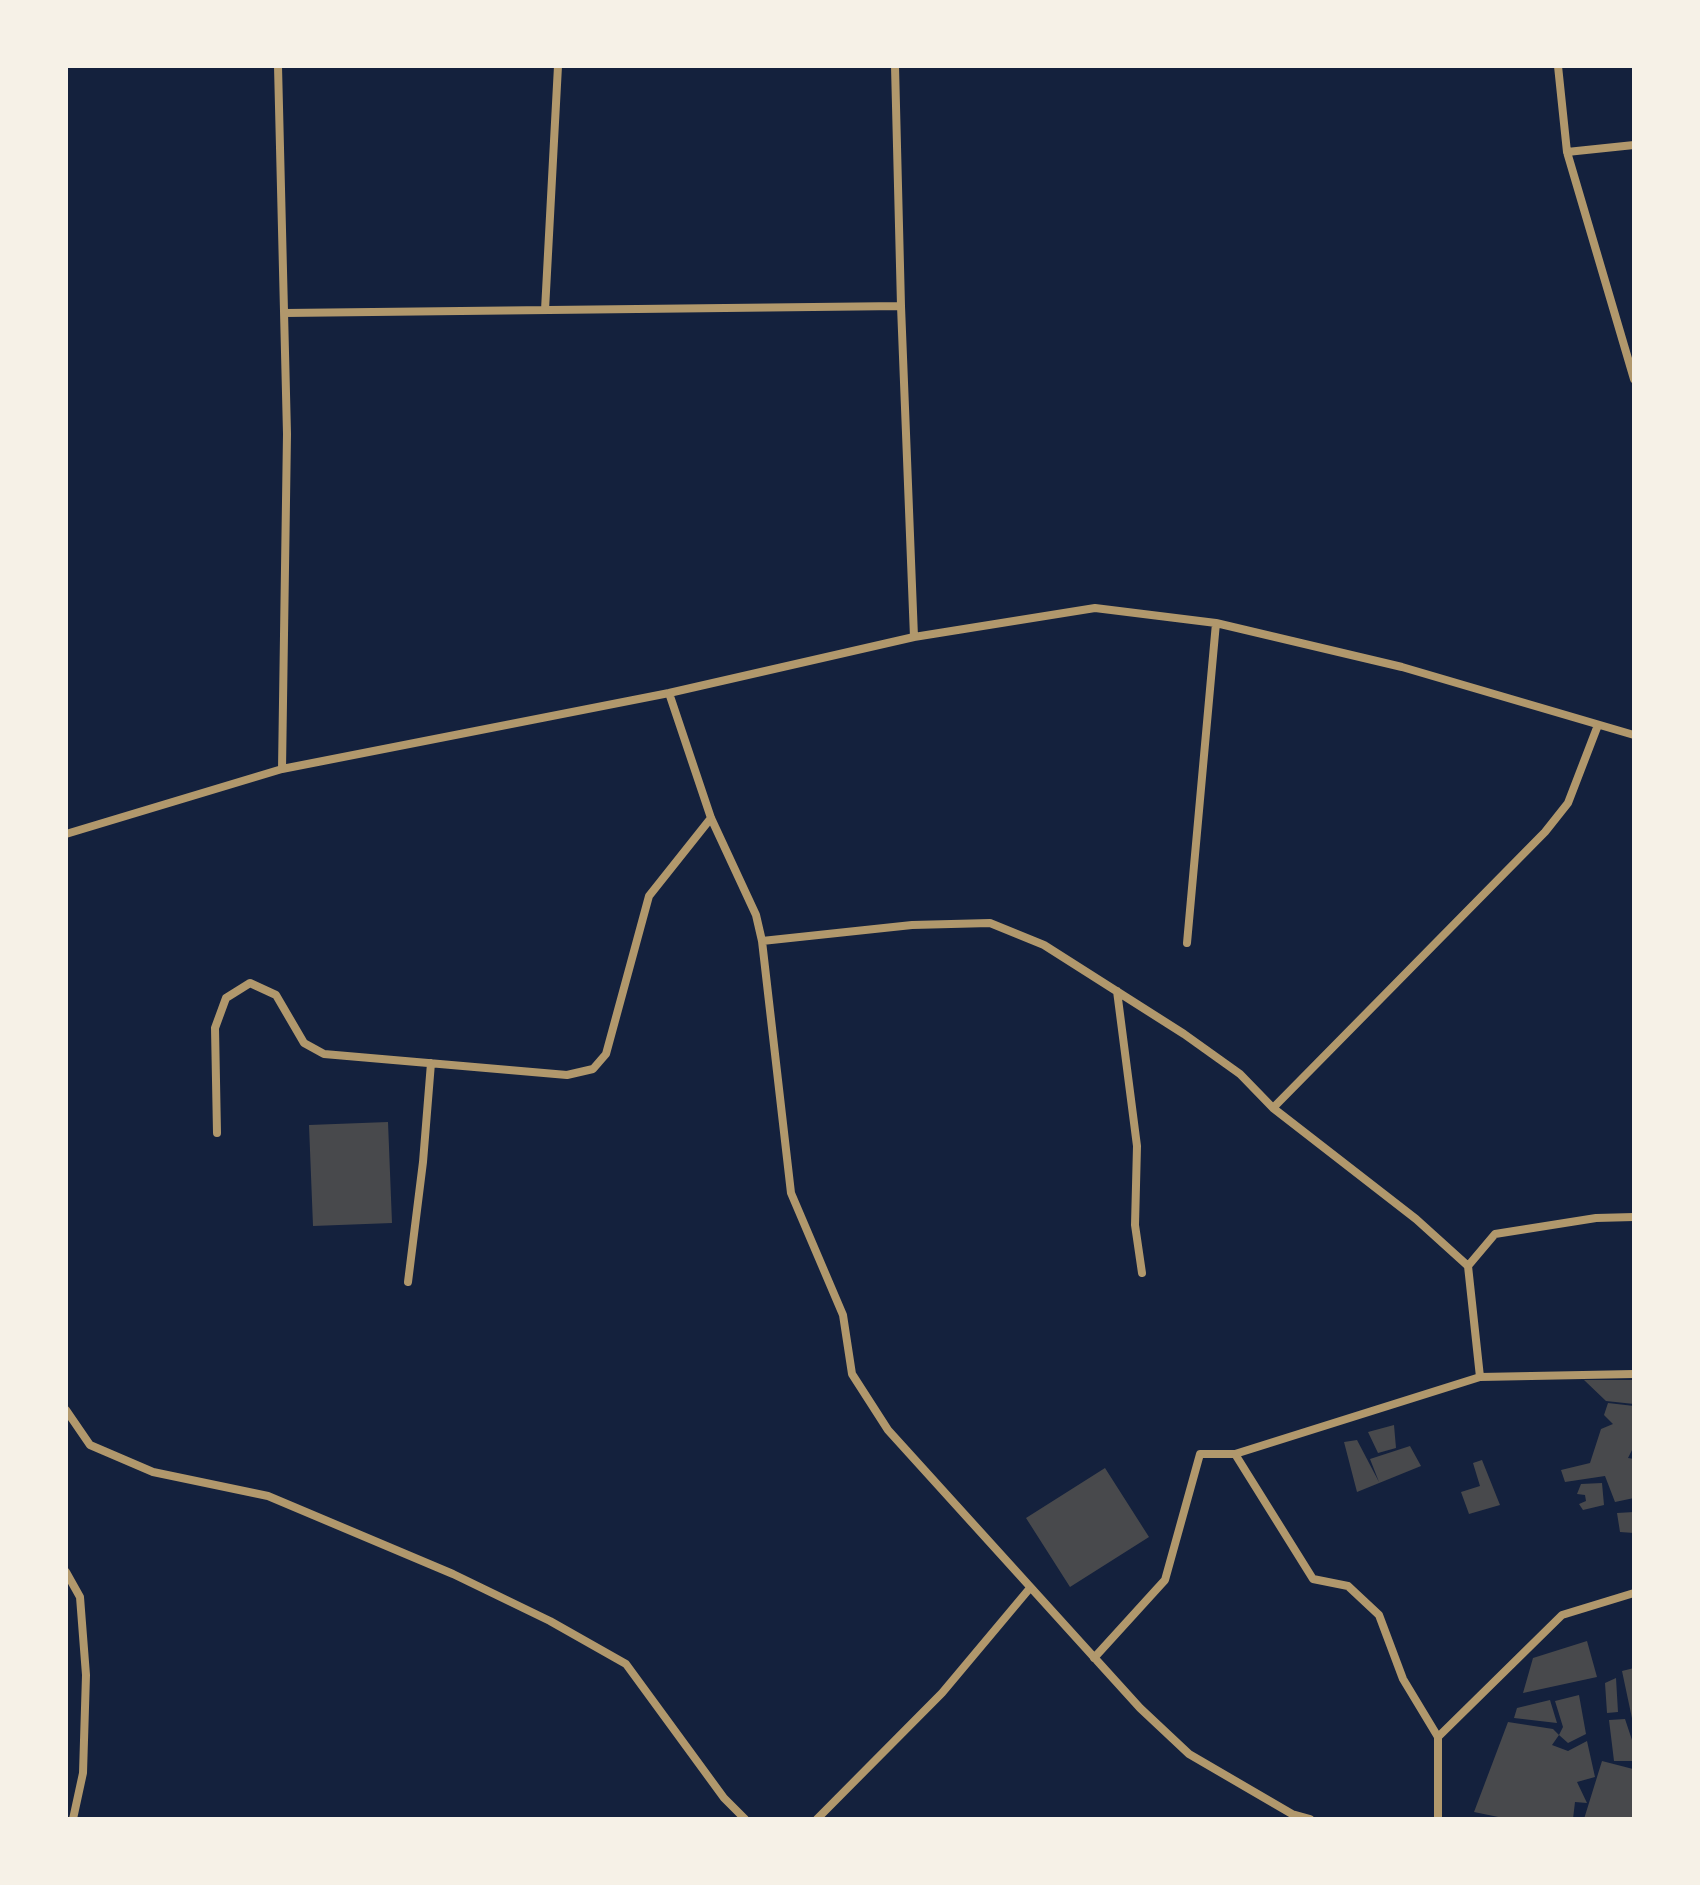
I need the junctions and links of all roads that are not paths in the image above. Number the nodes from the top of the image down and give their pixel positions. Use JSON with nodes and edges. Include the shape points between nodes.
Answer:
{"nodes":[{"id":1,"x":278,"y":66,"type":"edge"},
{"id":2,"x":558,"y":66,"type":"edge"},
{"id":3,"x":895,"y":66,"type":"edge"},
{"id":4,"x":1558,"y":66,"type":"edge"},
{"id":5,"x":1634,"y":145,"type":"edge"},
{"id":6,"x":1567,"y":152,"type":"junction"},
{"id":7,"x":901,"y":306,"type":"junction"},
{"id":8,"x":545,"y":310,"type":"junction"},
{"id":9,"x":285,"y":313,"type":"junction"},
{"id":10,"x":1634,"y":379,"type":"edge"},
{"id":11,"x":1216,"y":623,"type":"junction"},
{"id":12,"x":914,"y":637,"type":"junction"},
{"id":13,"x":669,"y":693,"type":"junction"},
{"id":14,"x":1598,"y":725,"type":"junction"},
{"id":15,"x":1634,"y":735,"type":"edge"},
{"id":16,"x":282,"y":769,"type":"junction"},
{"id":17,"x":711,"y":818,"type":"junction"},
{"id":18,"x":66,"y":834,"type":"edge"},
{"id":19,"x":762,"y":941,"type":"junction"},
{"id":20,"x":1187,"y":943,"type":"dead end"},
{"id":21,"x":1117,"y":991,"type":"junction"},
{"id":22,"x":431,"y":1063,"type":"junction"},
{"id":23,"x":1273,"y":1108,"type":"junction"},
{"id":24,"x":217,"y":1133,"type":"dead end"},
{"id":25,"x":1634,"y":1217,"type":"edge"},
{"id":26,"x":1468,"y":1266,"type":"junction"},
{"id":27,"x":1142,"y":1273,"type":"dead end"},
{"id":28,"x":408,"y":1282,"type":"dead end"},
{"id":29,"x":1634,"y":1374,"type":"edge"},
{"id":30,"x":1480,"y":1377,"type":"junction"},
{"id":31,"x":66,"y":1410,"type":"edge"},
{"id":32,"x":1235,"y":1454,"type":"junction"},
{"id":33,"x":66,"y":1572,"type":"edge"},
{"id":34,"x":1030,"y":1588,"type":"junction"},
{"id":35,"x":1634,"y":1593,"type":"edge"},
{"id":36,"x":1094,"y":1658,"type":"junction"},
{"id":37,"x":1438,"y":1737,"type":"junction"},
{"id":38,"x":73,"y":1819,"type":"edge"},
{"id":39,"x":745,"y":1819,"type":"edge"},
{"id":40,"x":817,"y":1819,"type":"edge"},
{"id":41,"x":1310,"y":1819,"type":"edge"},
{"id":42,"x":1438,"y":1819,"type":"edge"}],
"edges":[{"from":1,"to":9,"type":"street"},
{"from":2,"to":8,"type":"street"},
{"from":3,"to":7,"type":"street"},
{"from":4,"to":6,"type":"street"},
{"from":5,"to":6,"type":"street"},
{"from":6,"to":10,"type":"street"},
{"from":7,"to":8,"type":"street"},
{"from":7,"to":12,"type":"street"},
{"from":8,"to":9,"type":"street"},
{"from":9,"to":16,"type":"street"},
{"from":11,"to":12,"type":"street","via":[[1095,608]]},
{"from":11,"to":14,"type":"street","via":[[1402,667]]},
{"from":11,"to":20,"type":"street"},
{"from":12,"to":13,"type":"street"},
{"from":13,"to":16,"type":"street"},
{"from":13,"to":17,"type":"street"},
{"from":14,"to":15,"type":"street"},
{"from":14,"to":23,"type":"street","via":[[1568,803],[1545,832]]},
{"from":16,"to":18,"type":"street"},
{"from":17,"to":19,"type":"street","via":[[756,915]]},
{"from":17,"to":22,"type":"street","via":[[649,896],[606,1054],[593,1069],[567,1075]]},
{"from":19,"to":21,"type":"street","via":[[912,925],[990,923],[1044,945]]},
{"from":19,"to":34,"type":"street","via":[[791,1193],[843,1315],[852,1374],[888,1430]]},
{"from":21,"to":23,"type":"street","via":[[1240,1074]]},
{"from":21,"to":27,"type":"street","via":[[1137,1146],[1135,1225]]},
{"from":22,"to":24,"type":"street","via":[[324,1054],[304,1043],[276,995],[250,983],[226,998],[215,1028]]},
{"from":22,"to":28,"type":"street"},
{"from":23,"to":26,"type":"street"},
{"from":25,"to":26,"type":"street","via":[[1495,1234]]},
{"from":26,"to":30,"type":"street"},
{"from":29,"to":30,"type":"street"},
{"from":30,"to":32,"type":"street"},
{"from":31,"to":39,"type":"street","via":[[90,1445],[153,1472],[268,1496],[453,1574],[626,1664]]},
{"from":32,"to":36,"type":"street","via":[[1200,1454],[1165,1580]]},
{"from":32,"to":37,"type":"street","via":[[1313,1579],[1348,1586],[1379,1615],[1403,1679]]},
{"from":33,"to":38,"type":"street","via":[[80,1597],[86,1675],[83,1773]]},
{"from":34,"to":36,"type":"street"},
{"from":34,"to":40,"type":"street","via":[[942,1693]]},
{"from":35,"to":37,"type":"street","via":[[1562,1615]]},
{"from":36,"to":41,"type":"street","via":[[1189,1754],[1292,1814]]},
{"from":37,"to":42,"type":"street"}]}
